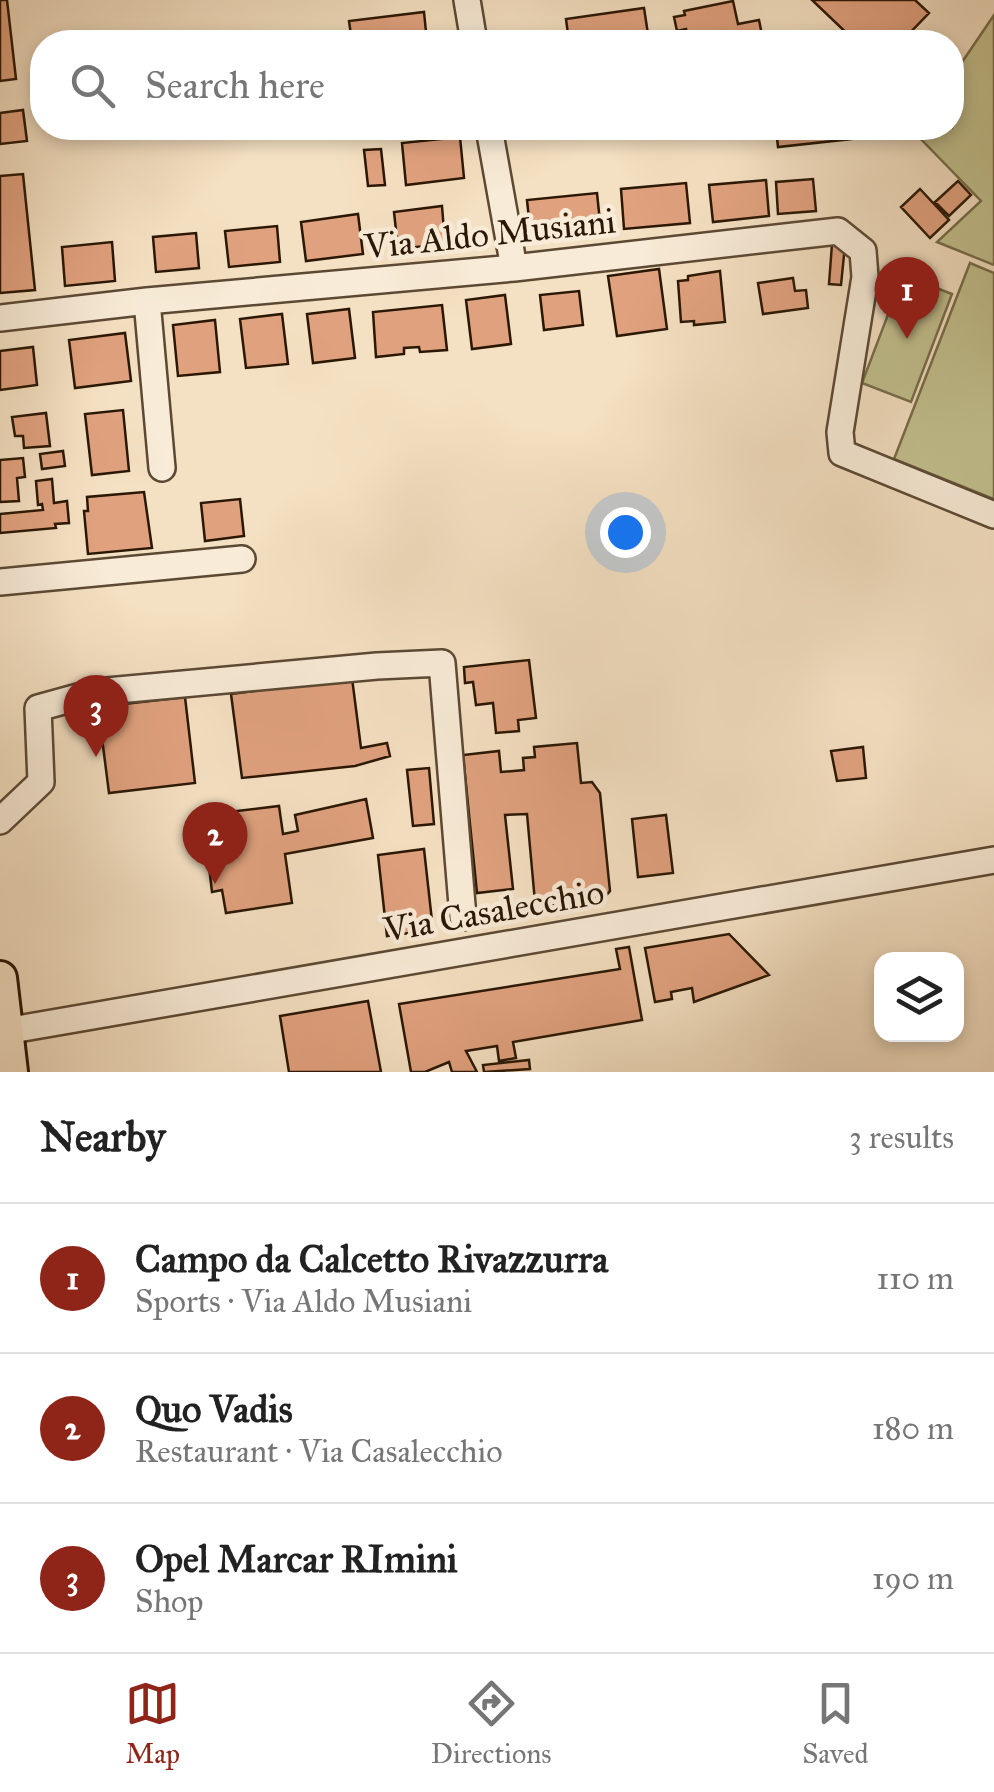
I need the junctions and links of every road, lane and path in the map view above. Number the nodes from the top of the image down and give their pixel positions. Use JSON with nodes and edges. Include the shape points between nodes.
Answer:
{"nodes":[{"id":1,"x":467,"y":0,"type":"edge"},
{"id":2,"x":472,"y":30,"type":"edge"},
{"id":3,"x":492,"y":140,"type":"edge"},
{"id":4,"x":514,"y":268,"type":"junction"},
{"id":5,"x":147,"y":301,"type":"junction"},
{"id":6,"x":0,"y":318,"type":"edge"},
{"id":7,"x":162,"y":468,"type":"dead end"},
{"id":8,"x":994,"y":516,"type":"edge"},
{"id":9,"x":242,"y":559,"type":"dead end"},
{"id":10,"x":0,"y":582,"type":"edge"},
{"id":11,"x":0,"y":821,"type":"edge"},
{"id":12,"x":994,"y":860,"type":"edge"},
{"id":13,"x":463,"y":917,"type":"dead end"},
{"id":14,"x":0,"y":978,"type":"edge"},
{"id":15,"x":6,"y":1031,"type":"junction"},
{"id":16,"x":11,"y":1072,"type":"edge"}],
"edges":[{"from":1,"to":2,"type":"street"},
{"from":3,"to":4,"type":"street"},
{"from":4,"to":5,"type":"street","name":"Via Aldo Musiani"},
{"from":4,"to":8,"type":"street","name":"Via Aldo Musiani","via":[[838,230],[863,251],[865,277],[842,453]]},
{"from":5,"to":6,"type":"street","name":"Via Aldo Musiani"},
{"from":5,"to":7,"type":"street"},
{"from":9,"to":10,"type":"street"},
{"from":11,"to":13,"type":"street","via":[[41,782],[38,708],[96,692],[442,663]]},
{"from":12,"to":15,"type":"street","name":"Via Casalecchio"},
{"from":14,"to":15,"type":"main road"},
{"from":15,"to":16,"type":"main road"}]}
